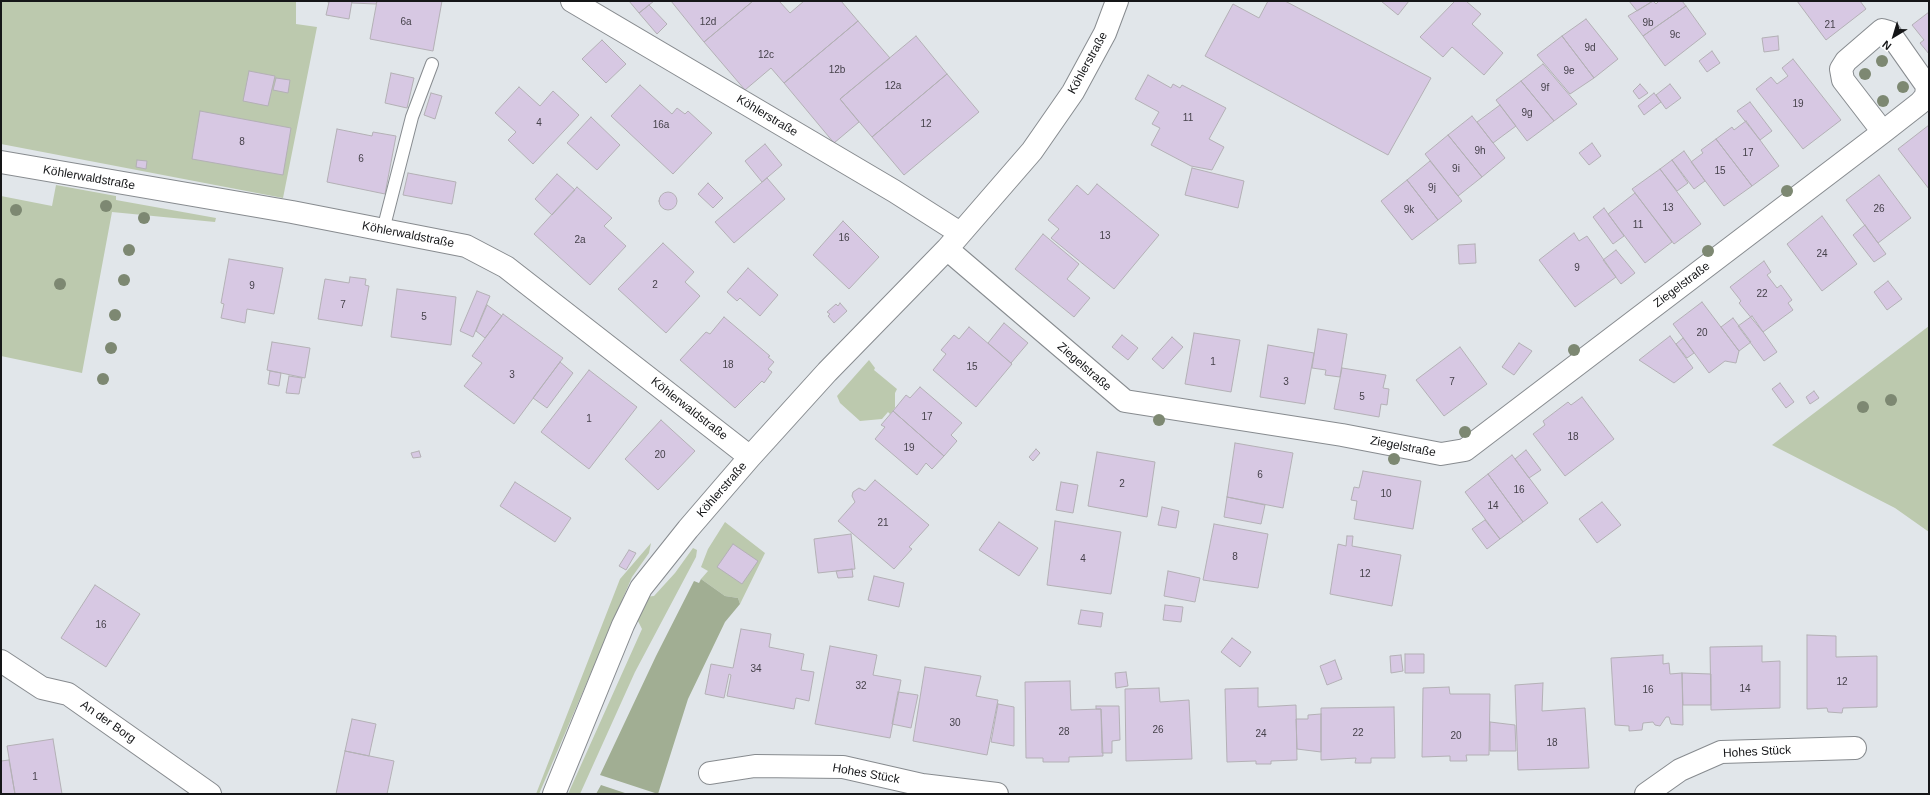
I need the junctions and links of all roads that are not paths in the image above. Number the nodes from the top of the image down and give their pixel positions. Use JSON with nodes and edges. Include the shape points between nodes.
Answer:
{"nodes":[{"id":1,"x":572,"y":1,"type":"edge"},
{"id":2,"x":1117,"y":1,"type":"edge"},
{"id":3,"x":432,"y":64,"type":"dead end"},
{"id":4,"x":1883,"y":132,"type":"dead end"},
{"id":5,"x":1,"y":162,"type":"edge"},
{"id":6,"x":383,"y":230,"type":"junction"},
{"id":7,"x":953,"y":241,"type":"junction"},
{"id":8,"x":750,"y":457,"type":"junction"},
{"id":9,"x":1,"y":661,"type":"edge"},
{"id":10,"x":1855,"y":748,"type":"dead end"},
{"id":11,"x":710,"y":772,"type":"dead end"},
{"id":12,"x":210,"y":794,"type":"edge"},
{"id":13,"x":554,"y":794,"type":"edge"},
{"id":14,"x":997,"y":794,"type":"edge"},
{"id":15,"x":1646,"y":794,"type":"edge"}],
"edges":[{"from":1,"to":7,"type":"street","name":"Köhlerstraße","via":[[894,191]]},
{"from":2,"to":7,"type":"street","name":"Köhlerstraße","via":[[1105,33],[1076,85],[1036,145]]},
{"from":3,"to":6,"type":"lane","via":[[412,118]]},
{"from":4,"to":7,"type":"street","name":"Ziegelstraße","via":[[1465,450],[1441,454],[1342,435],[1124,401]]},
{"from":5,"to":6,"type":"street","name":"Köhlerwaldstraße"},
{"from":6,"to":8,"type":"street","name":"Köhlerwaldstraße","via":[[466,246],[506,267]]},
{"from":7,"to":8,"type":"street","name":"Köhlerstraße","via":[[827,372]]},
{"from":8,"to":13,"type":"street","name":"Köhlerstraße","via":[[641,588],[623,625]]},
{"from":9,"to":12,"type":"street","name":"An der Borg","via":[[42,688],[68,694]]},
{"from":10,"to":15,"type":"street","name":"Hohes Stück","via":[[1721,752],[1680,770]]},
{"from":11,"to":14,"type":"street","name":"Hohes Stück","via":[[754,766],[843,768],[922,785]]}]}
